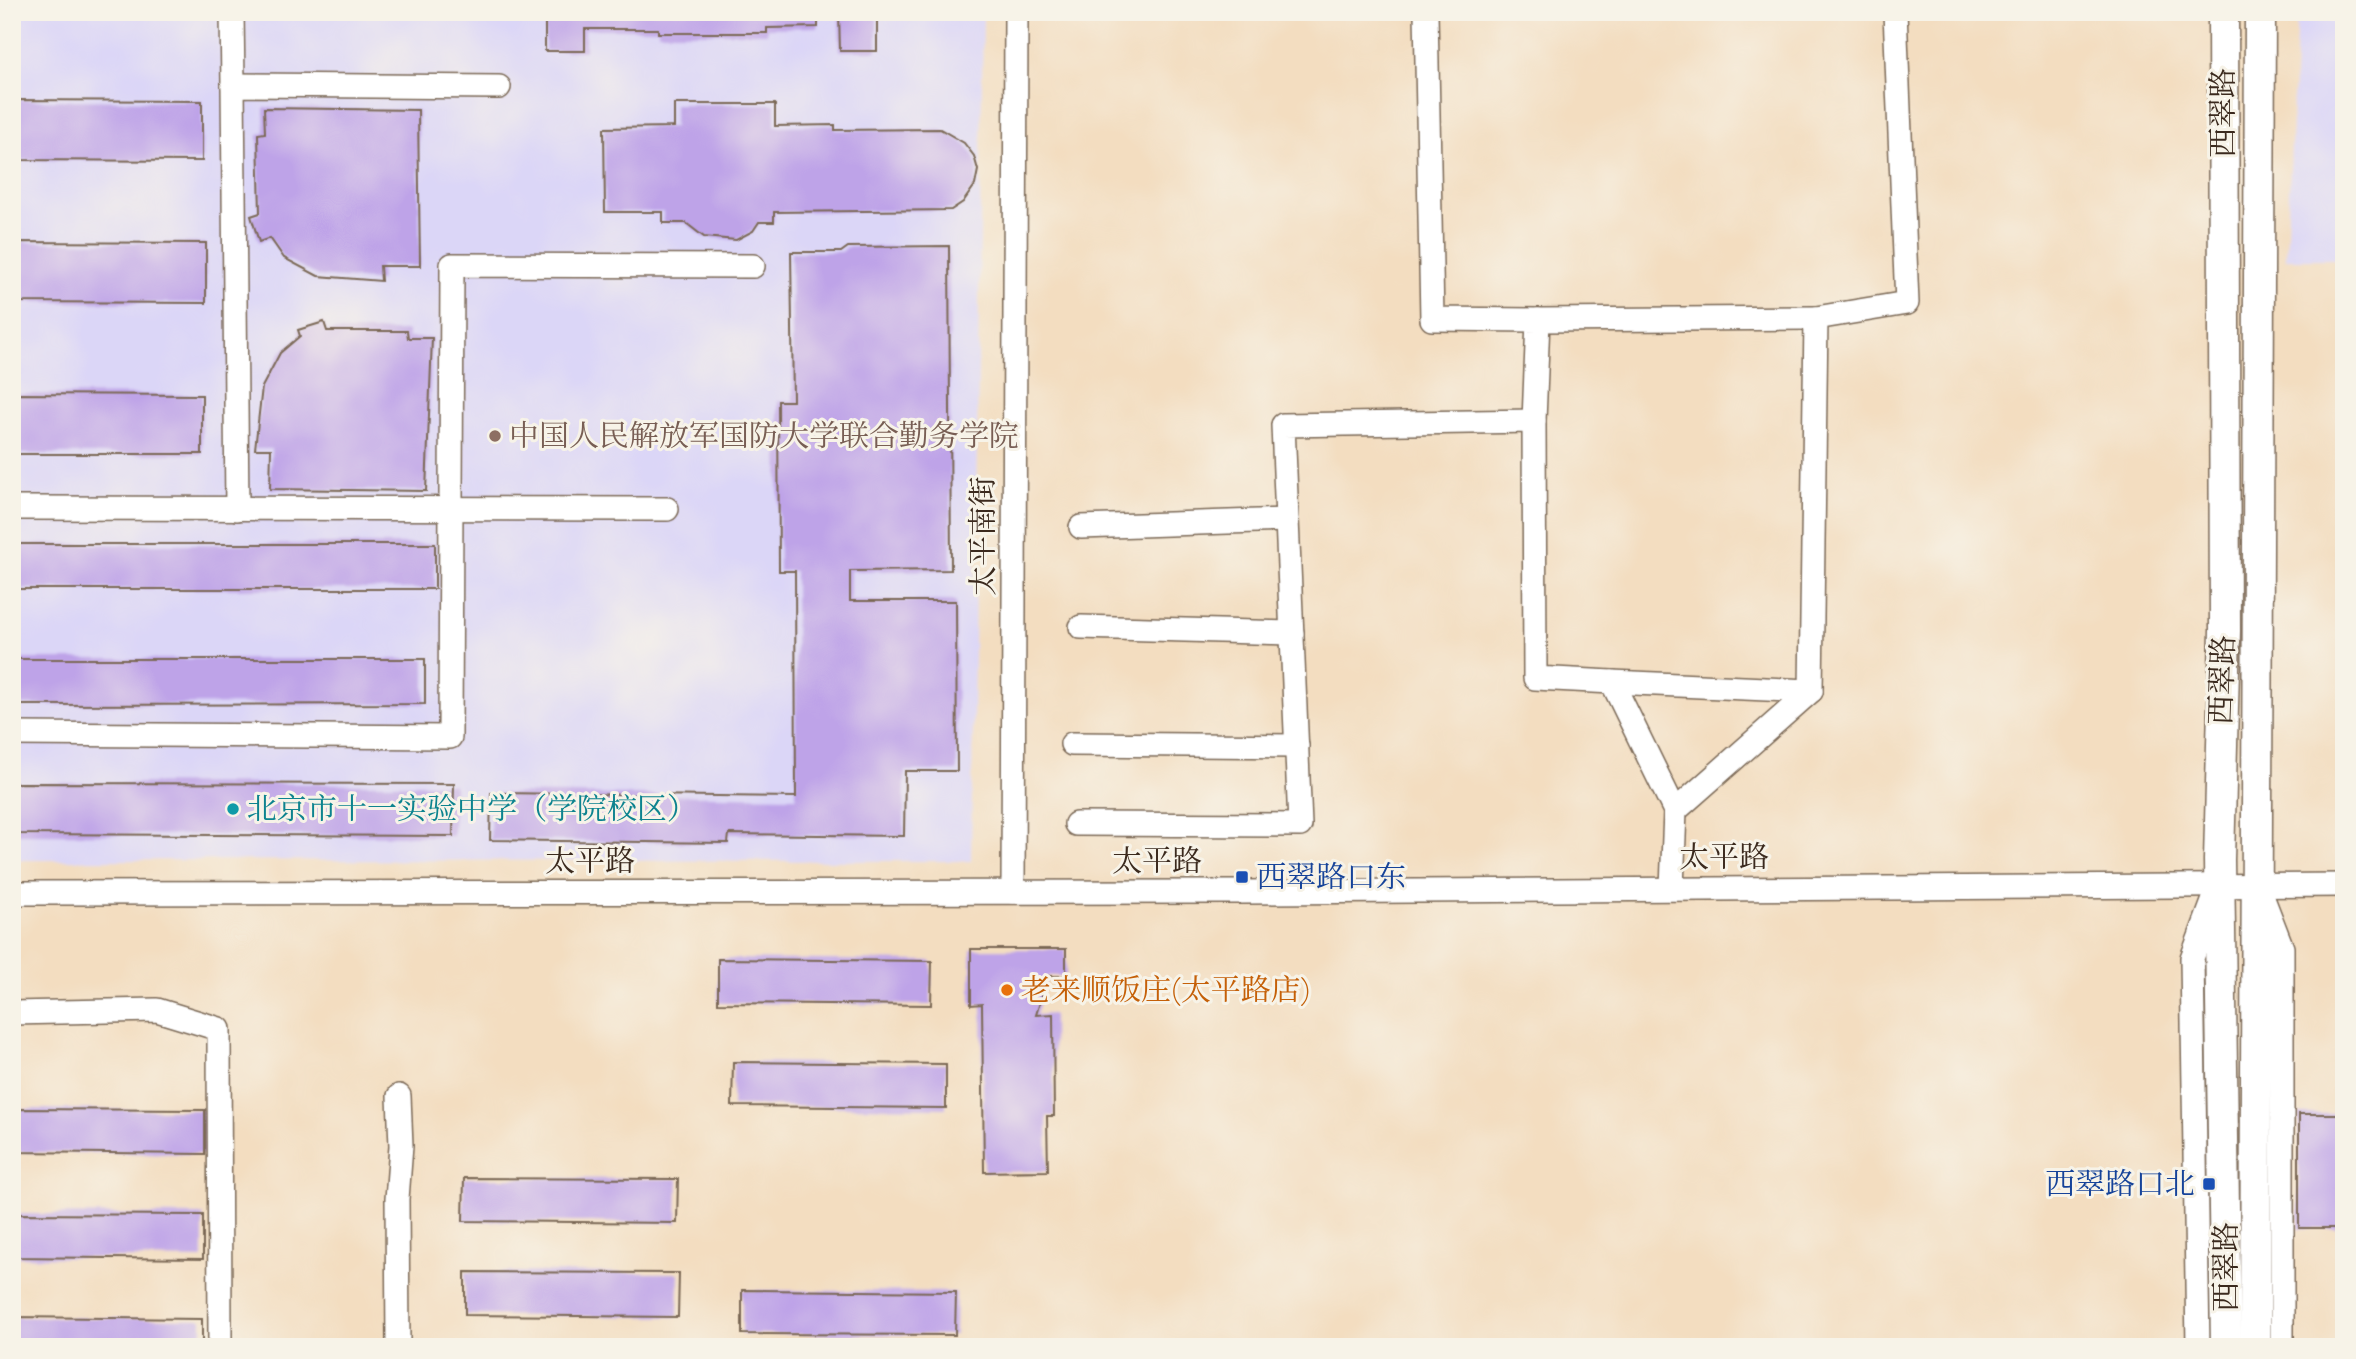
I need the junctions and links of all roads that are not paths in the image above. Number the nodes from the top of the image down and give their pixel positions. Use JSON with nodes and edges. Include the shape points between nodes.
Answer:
{"nodes":[{"id":1,"x":232,"y":12,"type":"edge"},
{"id":2,"x":1016,"y":12,"type":"edge"},
{"id":3,"x":1426,"y":12,"type":"edge"},
{"id":4,"x":1895,"y":12,"type":"edge"},
{"id":5,"x":2223,"y":12,"type":"edge"},
{"id":6,"x":2260,"y":12,"type":"edge"},
{"id":7,"x":233,"y":85,"type":"junction"},
{"id":8,"x":499,"y":88,"type":"dead end"},
{"id":9,"x":753,"y":266,"type":"dead end"},
{"id":10,"x":1816,"y":318,"type":"junction"},
{"id":11,"x":1538,"y":320,"type":"junction"},
{"id":12,"x":1534,"y":421,"type":"junction"},
{"id":13,"x":12,"y":508,"type":"edge"},
{"id":14,"x":237,"y":509,"type":"junction"},
{"id":15,"x":667,"y":509,"type":"dead end"},
{"id":16,"x":451,"y":510,"type":"junction"},
{"id":17,"x":1287,"y":520,"type":"junction"},
{"id":18,"x":1081,"y":527,"type":"dead end"},
{"id":19,"x":1081,"y":628,"type":"dead end"},
{"id":20,"x":1292,"y":633,"type":"junction"},
{"id":21,"x":1612,"y":682,"type":"junction"},
{"id":22,"x":1811,"y":691,"type":"junction"},
{"id":23,"x":12,"y":734,"type":"edge"},
{"id":24,"x":1072,"y":744,"type":"dead end"},
{"id":25,"x":1297,"y":746,"type":"junction"},
{"id":26,"x":1675,"y":811,"type":"junction"},
{"id":27,"x":1076,"y":824,"type":"dead end"},
{"id":28,"x":2219,"y":885,"type":"junction"},
{"id":29,"x":2258,"y":885,"type":"junction"},
{"id":30,"x":2344,"y":885,"type":"edge"},
{"id":31,"x":1672,"y":888,"type":"junction"},
{"id":32,"x":1013,"y":892,"type":"junction"},
{"id":33,"x":12,"y":893,"type":"edge"},
{"id":34,"x":12,"y":1013,"type":"edge"},
{"id":35,"x":399,"y":1096,"type":"dead end"},
{"id":36,"x":220,"y":1347,"type":"edge"},
{"id":37,"x":398,"y":1347,"type":"edge"},
{"id":38,"x":2198,"y":1347,"type":"edge"},
{"id":39,"x":2226,"y":1347,"type":"edge"},
{"id":40,"x":2255,"y":1347,"type":"edge"},
{"id":41,"x":2282,"y":1347,"type":"edge"}],
"edges":[{"from":1,"to":7,"type":"street"},
{"from":2,"to":32,"type":"street","name":"太平南街"},
{"from":3,"to":11,"type":"street","via":[[1432,319]]},
{"from":4,"to":10,"type":"street","via":[[1907,303]]},
{"from":5,"to":28,"type":"main road","name":"西翠路","via":[[2225,631]]},
{"from":6,"to":29,"type":"main road","name":"西翠路"},
{"from":7,"to":8,"type":"street"},
{"from":7,"to":14,"type":"street"},
{"from":9,"to":16,"type":"street","via":[[452,265]]},
{"from":10,"to":11,"type":"street"},
{"from":10,"to":22,"type":"street"},
{"from":11,"to":12,"type":"street"},
{"from":12,"to":17,"type":"street","via":[[1283,425]]},
{"from":12,"to":21,"type":"street","via":[[1535,678]]},
{"from":13,"to":14,"type":"street"},
{"from":14,"to":16,"type":"street"},
{"from":15,"to":16,"type":"street"},
{"from":16,"to":23,"type":"street","via":[[450,737]]},
{"from":17,"to":18,"type":"street"},
{"from":17,"to":20,"type":"street"},
{"from":19,"to":20,"type":"street"},
{"from":20,"to":25,"type":"street"},
{"from":21,"to":22,"type":"street"},
{"from":21,"to":26,"type":"street"},
{"from":22,"to":26,"type":"street"},
{"from":24,"to":25,"type":"street"},
{"from":25,"to":27,"type":"street","via":[[1300,825]]},
{"from":26,"to":31,"type":"street"},
{"from":28,"to":29,"type":"street","name":"太平路"},
{"from":28,"to":31,"type":"street","name":"太平路"},
{"from":28,"to":38,"type":"street","via":[[2192,958]]},
{"from":28,"to":39,"type":"main road","name":"西翠路"},
{"from":29,"to":30,"type":"street","name":"太平路"},
{"from":29,"to":40,"type":"main road","name":"西翠路"},
{"from":29,"to":41,"type":"street","via":[[2282,948]]},
{"from":31,"to":32,"type":"street","name":"太平路"},
{"from":32,"to":33,"type":"street","name":"太平路"},
{"from":34,"to":36,"type":"street","via":[[158,1010],[219,1029]]},
{"from":35,"to":37,"type":"street"}]}
